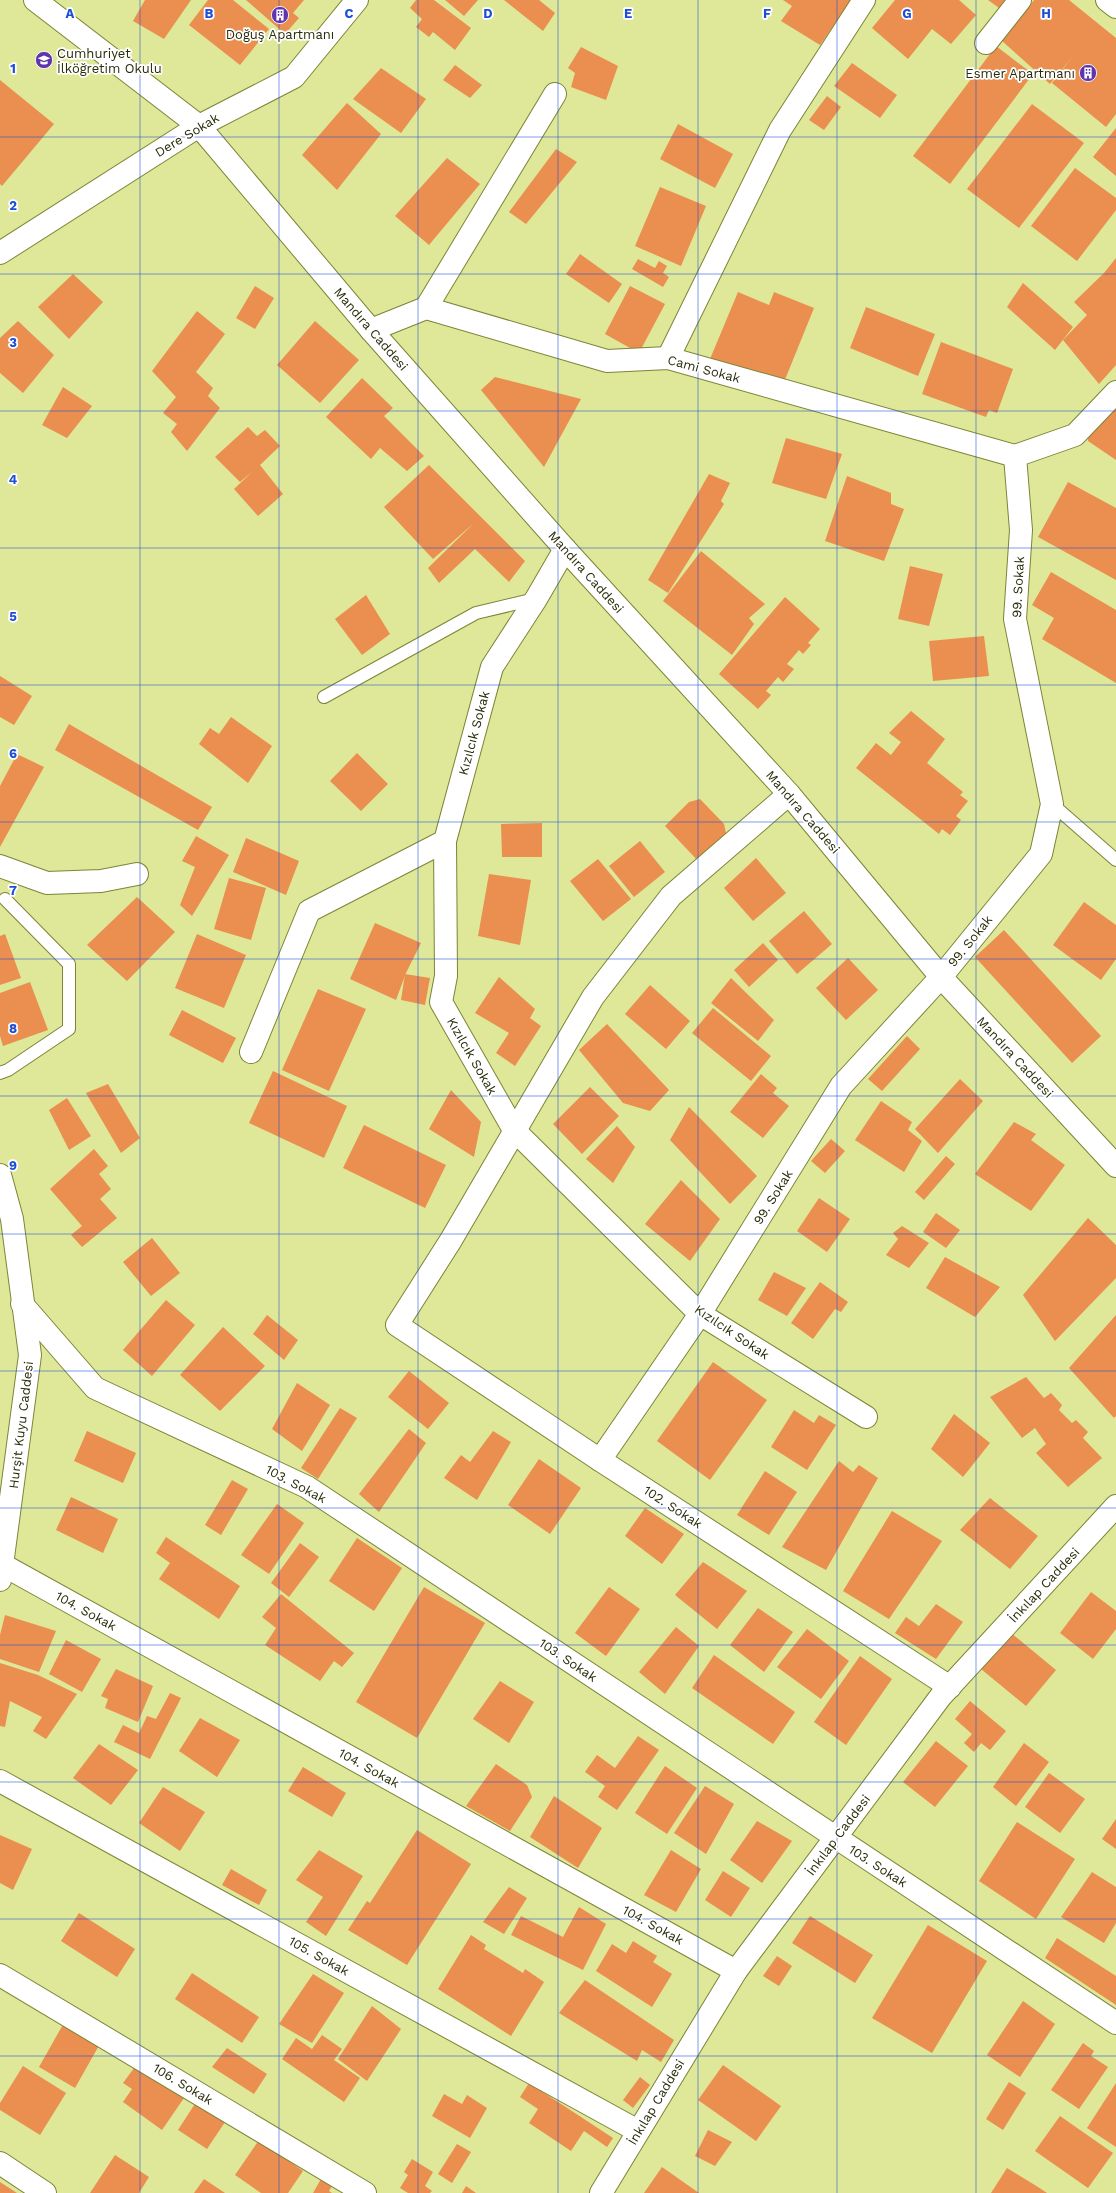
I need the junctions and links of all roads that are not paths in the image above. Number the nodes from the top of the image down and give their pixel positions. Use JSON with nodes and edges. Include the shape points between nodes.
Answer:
{"nodes":[{"id":1,"x":35,"y":0,"type":"edge"},
{"id":2,"x":357,"y":0,"type":"edge"},
{"id":3,"x":864,"y":0,"type":"edge"},
{"id":4,"x":1020,"y":0,"type":"edge"},
{"id":5,"x":1107,"y":0,"type":"edge"},
{"id":6,"x":1116,"y":7,"type":"edge"},
{"id":7,"x":986,"y":43,"type":"dead end"},
{"id":8,"x":555,"y":94,"type":"dead end"},
{"id":9,"x":199,"y":126,"type":"junction"},
{"id":10,"x":0,"y":253,"type":"edge"},
{"id":11,"x":426,"y":308,"type":"junction"},
{"id":12,"x":370,"y":330,"type":"junction"},
{"id":13,"x":668,"y":358,"type":"junction"},
{"id":14,"x":1116,"y":392,"type":"edge"},
{"id":15,"x":1015,"y":456,"type":"junction"},
{"id":16,"x":565,"y":549,"type":"junction"},
{"id":17,"x":536,"y":599,"type":"junction"},
{"id":18,"x":324,"y":697,"type":"dead end"},
{"id":19,"x":788,"y":794,"type":"junction"},
{"id":20,"x":1052,"y":804,"type":"junction"},
{"id":21,"x":445,"y":842,"type":"junction"},
{"id":22,"x":1116,"y":860,"type":"edge"},
{"id":23,"x":0,"y":866,"type":"edge"},
{"id":24,"x":137,"y":874,"type":"dead end"},
{"id":25,"x":5,"y":899,"type":"dead end"},
{"id":26,"x":941,"y":977,"type":"junction"},
{"id":27,"x":251,"y":1052,"type":"dead end"},
{"id":28,"x":0,"y":1073,"type":"edge"},
{"id":29,"x":514,"y":1130,"type":"junction"},
{"id":30,"x":1116,"y":1166,"type":"edge"},
{"id":31,"x":0,"y":1175,"type":"edge"},
{"id":32,"x":22,"y":1304,"type":"junction"},
{"id":33,"x":700,"y":1314,"type":"junction"},
{"id":34,"x":866,"y":1417,"type":"dead end"},
{"id":35,"x":600,"y":1460,"type":"junction"},
{"id":36,"x":1116,"y":1506,"type":"edge"},
{"id":37,"x":3,"y":1537,"type":"edge"},
{"id":38,"x":2,"y":1573,"type":"edge"},
{"id":39,"x":950,"y":1686,"type":"junction"},
{"id":40,"x":0,"y":1781,"type":"edge"},
{"id":41,"x":836,"y":1838,"type":"junction"},
{"id":42,"x":736,"y":1971,"type":"junction"},
{"id":43,"x":0,"y":1975,"type":"edge"},
{"id":44,"x":1116,"y":2023,"type":"edge"},
{"id":45,"x":638,"y":2131,"type":"junction"},
{"id":46,"x":0,"y":2164,"type":"edge"},
{"id":47,"x":45,"y":2193,"type":"edge"},
{"id":48,"x":365,"y":2193,"type":"edge"},
{"id":49,"x":601,"y":2193,"type":"edge"}],
"edges":[{"from":1,"to":9,"type":"street","name":"Mandıra Caddesi"},
{"from":2,"to":9,"type":"street","name":"Dere Sokak","via":[[294,77]]},
{"from":3,"to":13,"type":"street","via":[[780,130]]},
{"from":4,"to":7,"type":"street"},
{"from":5,"to":6,"type":"street"},
{"from":8,"to":11,"type":"street"},
{"from":9,"to":10,"type":"street","name":"Dere Sokak"},
{"from":9,"to":12,"type":"street","name":"Mandıra Caddesi"},
{"from":11,"to":12,"type":"street"},
{"from":11,"to":13,"type":"street","name":"Cami Sokak","via":[[607,361]]},
{"from":12,"to":16,"type":"street","name":"Mandıra Caddesi"},
{"from":13,"to":15,"type":"street","name":"Cami Sokak"},
{"from":14,"to":15,"type":"street","via":[[1075,435]]},
{"from":15,"to":20,"type":"street","name":"99. Sokak","via":[[1021,530],[1015,619]]},
{"from":16,"to":17,"type":"street","name":"Kızılcık Sokak"},
{"from":16,"to":19,"type":"street","name":"Mandıra Caddesi"},
{"from":17,"to":18,"type":"lane","via":[[476,613]]},
{"from":17,"to":21,"type":"street","name":"Kızılcık Sokak","via":[[492,666]]},
{"from":19,"to":26,"type":"street","name":"Mandıra Caddesi"},
{"from":19,"to":29,"type":"street","via":[[671,896],[593,996]]},
{"from":20,"to":22,"type":"lane"},
{"from":20,"to":26,"type":"street","name":"99. Sokak","via":[[1041,854]]},
{"from":21,"to":27,"type":"street","via":[[309,911]]},
{"from":21,"to":29,"type":"street","name":"Kızılcık Sokak","via":[[446,976],[441,1002]]},
{"from":23,"to":24,"type":"street","via":[[47,883],[101,881]]},
{"from":25,"to":28,"type":"lane","via":[[69,964],[69,1029]]},
{"from":26,"to":30,"type":"street","name":"Mandıra Caddesi"},
{"from":26,"to":33,"type":"street","name":"99. Sokak","via":[[841,1086]]},
{"from":29,"to":33,"type":"street","name":"Kızılcık Sokak"},
{"from":29,"to":35,"type":"street","name":"102. Sokak","via":[[451,1240],[397,1325]]},
{"from":31,"to":32,"type":"street","name":"Hurşit Kuyu Caddesi","via":[[12,1219]]},
{"from":32,"to":37,"type":"street","name":"Hurşit Kuyu Caddesi","via":[[30,1356]]},
{"from":32,"to":41,"type":"street","name":"103. Sokak","via":[[95,1388],[307,1487]]},
{"from":33,"to":34,"type":"street","name":"Kızılcık Sokak"},
{"from":33,"to":35,"type":"street","name":"99. Sokak"},
{"from":35,"to":39,"type":"street","name":"102. Sokak"},
{"from":36,"to":39,"type":"street","name":"İnkılap Caddesi"},
{"from":37,"to":38,"type":"street","name":"Hurşit Kuyu Caddesi"},
{"from":38,"to":42,"type":"street","name":"104. Sokak"},
{"from":39,"to":41,"type":"street","name":"İnkılap Caddesi"},
{"from":40,"to":45,"type":"street","name":"105. Sokak"},
{"from":41,"to":42,"type":"street","name":"İnkılap Caddesi"},
{"from":41,"to":44,"type":"street","name":"103. Sokak"},
{"from":42,"to":45,"type":"street","name":"İnkılap Caddesi"},
{"from":43,"to":48,"type":"street","name":"106. Sokak"},
{"from":45,"to":49,"type":"street","name":"İnkılap Caddesi"},
{"from":46,"to":47,"type":"street"}]}
